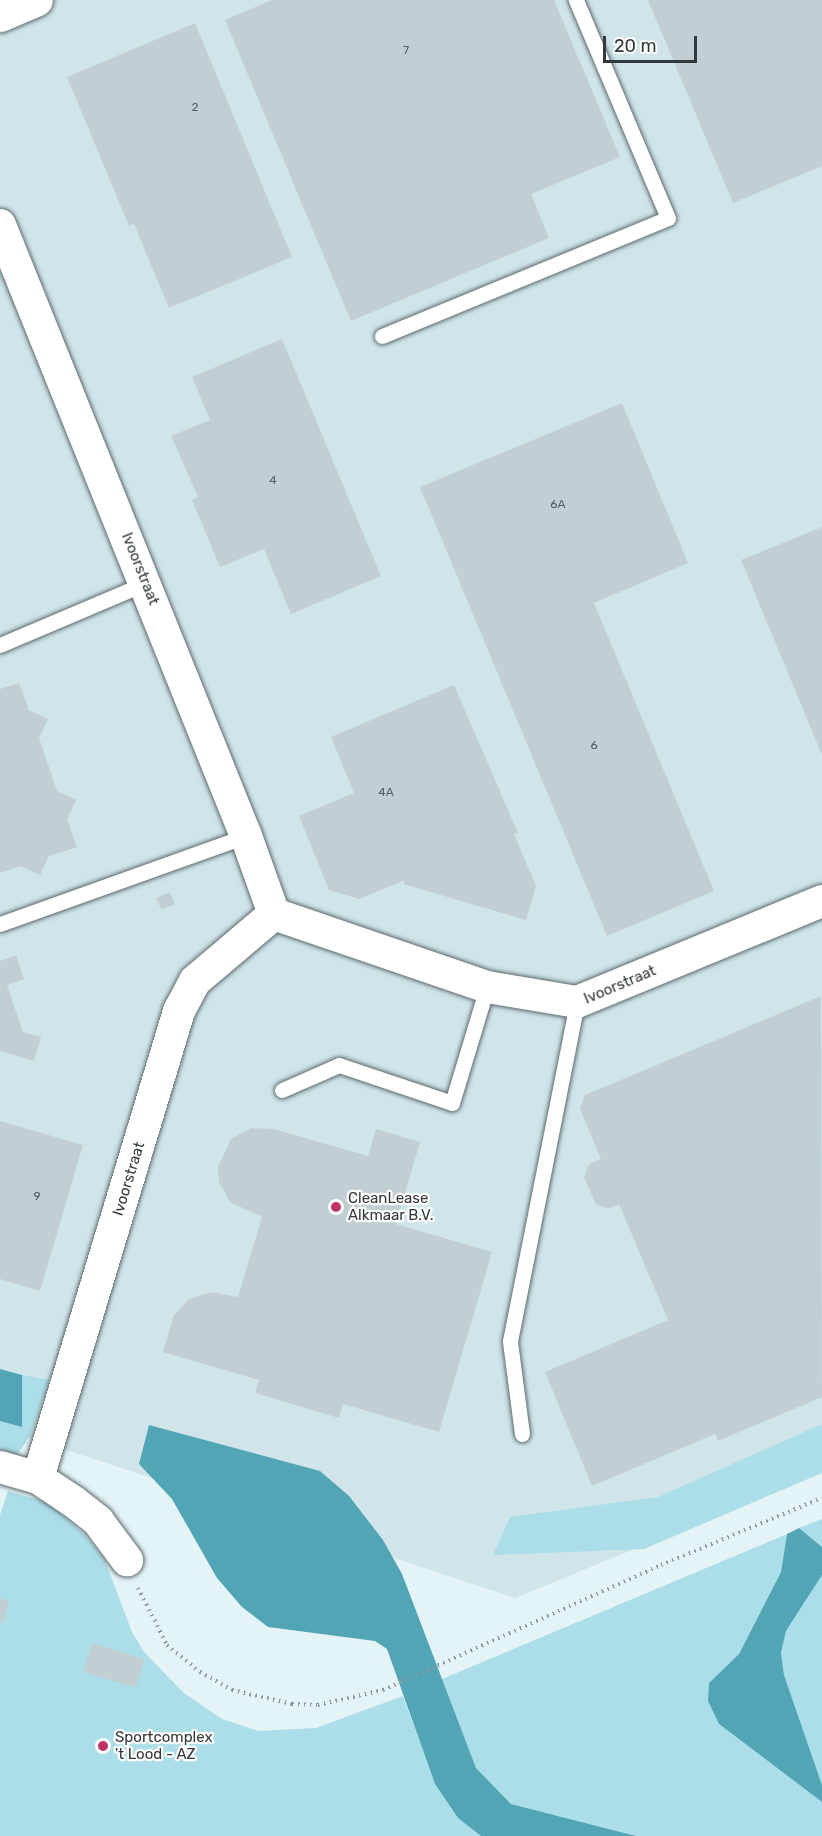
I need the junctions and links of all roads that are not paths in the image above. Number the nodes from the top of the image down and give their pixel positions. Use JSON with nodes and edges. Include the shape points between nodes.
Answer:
{"nodes":[{"id":1,"x":36,"y":0,"type":"edge"},
{"id":2,"x":576,"y":0,"type":"edge"},
{"id":3,"x":0,"y":15,"type":"edge"},
{"id":4,"x":0,"y":225,"type":"edge"},
{"id":5,"x":382,"y":336,"type":"dead end"},
{"id":6,"x":146,"y":583,"type":"junction"},
{"id":7,"x":0,"y":645,"type":"edge"},
{"id":8,"x":246,"y":836,"type":"junction"},
{"id":9,"x":822,"y":901,"type":"edge"},
{"id":10,"x":274,"y":914,"type":"junction"},
{"id":11,"x":0,"y":924,"type":"edge"},
{"id":12,"x":487,"y":987,"type":"junction"},
{"id":13,"x":577,"y":1002,"type":"junction"},
{"id":14,"x":282,"y":1090,"type":"dead end"},
{"id":15,"x":522,"y":1434,"type":"dead end"},
{"id":16,"x":0,"y":1467,"type":"edge"},
{"id":17,"x":38,"y":1478,"type":"junction"},
{"id":18,"x":127,"y":1560,"type":"road end"}],
"edges":[{"from":1,"to":3,"type":"street"},
{"from":2,"to":5,"type":"lane","via":[[668,218]]},
{"from":4,"to":6,"type":"street","name":"Ivoorstraat"},
{"from":6,"to":7,"type":"lane"},
{"from":6,"to":8,"type":"street","name":"Ivoorstraat"},
{"from":8,"to":10,"type":"street","name":"Ivoorstraat"},
{"from":8,"to":11,"type":"lane"},
{"from":9,"to":13,"type":"street","name":"Ivoorstraat"},
{"from":10,"to":12,"type":"street","name":"Ivoorstraat"},
{"from":10,"to":17,"type":"street","name":"Ivoorstraat","via":[[195,981],[179,1011]]},
{"from":12,"to":13,"type":"street","name":"Ivoorstraat"},
{"from":12,"to":14,"type":"lane","via":[[452,1103],[339,1065]]},
{"from":13,"to":15,"type":"lane","via":[[510,1341]]},
{"from":16,"to":17,"type":"street"},
{"from":17,"to":18,"type":"street","via":[[98,1521]]}]}
